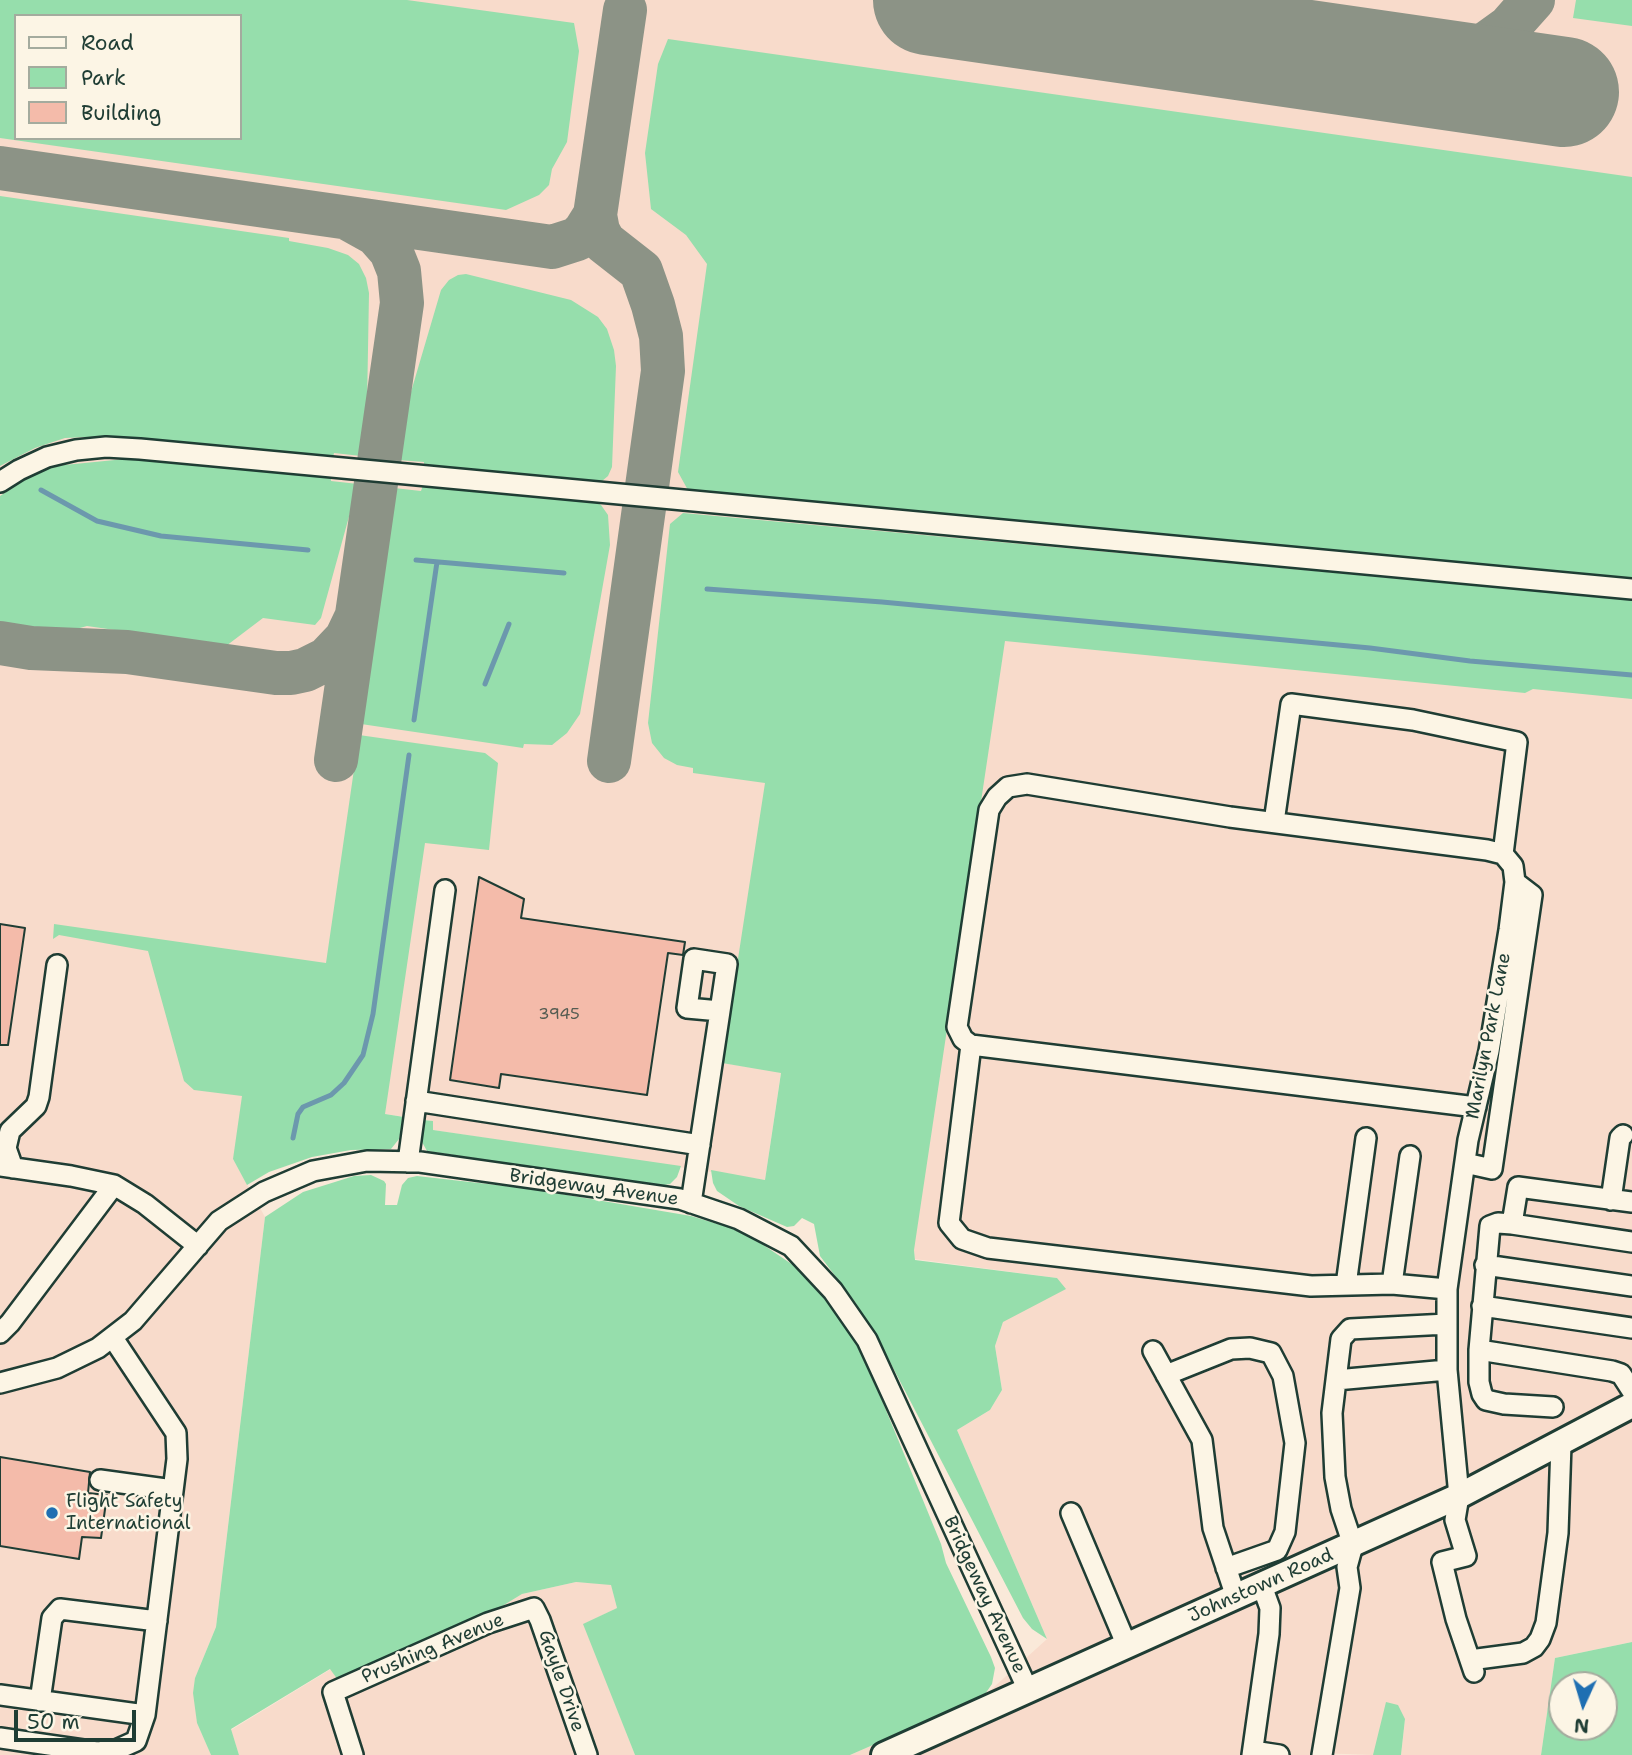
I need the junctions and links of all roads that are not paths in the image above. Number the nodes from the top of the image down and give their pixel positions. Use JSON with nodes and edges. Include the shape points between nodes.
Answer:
{"nodes":[{"id":1,"x":0,"y":482,"type":"edge"},
{"id":2,"x":1632,"y":589,"type":"edge"},
{"id":3,"x":1274,"y":822,"type":"junction"},
{"id":4,"x":1503,"y":854,"type":"junction"},
{"id":5,"x":1515,"y":882,"type":"junction"},
{"id":6,"x":445,"y":890,"type":"dead end"},
{"id":7,"x":57,"y":965,"type":"dead end"},
{"id":8,"x":720,"y":1012,"type":"dead end"},
{"id":9,"x":971,"y":1045,"type":"junction"},
{"id":10,"x":416,"y":1101,"type":"junction"},
{"id":11,"x":1476,"y":1107,"type":"junction"},
{"id":12,"x":1623,"y":1135,"type":"dead end"},
{"id":13,"x":1366,"y":1138,"type":"dead end"},
{"id":14,"x":700,"y":1145,"type":"junction"},
{"id":15,"x":1410,"y":1156,"type":"dead end"},
{"id":16,"x":5,"y":1157,"type":"edge"},
{"id":17,"x":408,"y":1162,"type":"junction"},
{"id":18,"x":1465,"y":1163,"type":"junction"},
{"id":19,"x":114,"y":1185,"type":"junction"},
{"id":20,"x":1611,"y":1199,"type":"junction"},
{"id":21,"x":1632,"y":1202,"type":"edge"},
{"id":22,"x":691,"y":1203,"type":"junction"},
{"id":23,"x":1512,"y":1224,"type":"junction"},
{"id":24,"x":1632,"y":1242,"type":"edge"},
{"id":25,"x":198,"y":1246,"type":"junction"},
{"id":26,"x":1485,"y":1265,"type":"junction"},
{"id":27,"x":1392,"y":1284,"type":"junction"},
{"id":28,"x":1346,"y":1285,"type":"junction"},
{"id":29,"x":1632,"y":1286,"type":"edge"},
{"id":30,"x":1447,"y":1289,"type":"junction"},
{"id":31,"x":1482,"y":1306,"type":"junction"},
{"id":32,"x":1447,"y":1324,"type":"junction"},
{"id":33,"x":1632,"y":1328,"type":"edge"},
{"id":34,"x":0,"y":1333,"type":"edge"},
{"id":35,"x":113,"y":1338,"type":"junction"},
{"id":36,"x":1479,"y":1350,"type":"junction"},
{"id":37,"x":1153,"y":1351,"type":"dead end"},
{"id":38,"x":1447,"y":1370,"type":"junction"},
{"id":39,"x":1166,"y":1375,"type":"junction"},
{"id":40,"x":1336,"y":1380,"type":"junction"},
{"id":41,"x":0,"y":1383,"type":"edge"},
{"id":42,"x":1632,"y":1391,"type":"edge"},
{"id":43,"x":1632,"y":1405,"type":"edge"},
{"id":44,"x":1553,"y":1407,"type":"dead end"},
{"id":45,"x":1561,"y":1444,"type":"junction"},
{"id":46,"x":100,"y":1480,"type":"dead end"},
{"id":47,"x":173,"y":1490,"type":"junction"},
{"id":48,"x":1459,"y":1496,"type":"junction"},
{"id":49,"x":1071,"y":1513,"type":"dead end"},
{"id":50,"x":1353,"y":1545,"type":"junction"},
{"id":51,"x":1277,"y":1550,"type":"junction"},
{"id":52,"x":1226,"y":1568,"type":"junction"},
{"id":53,"x":1288,"y":1574,"type":"junction"},
{"id":54,"x":1262,"y":1586,"type":"junction"},
{"id":55,"x":1236,"y":1597,"type":"junction"},
{"id":56,"x":534,"y":1608,"type":"joint"},
{"id":57,"x":157,"y":1621,"type":"junction"},
{"id":58,"x":1127,"y":1646,"type":"junction"},
{"id":59,"x":1028,"y":1690,"type":"junction"},
{"id":60,"x":0,"y":1695,"type":"edge"},
{"id":61,"x":40,"y":1701,"type":"junction"},
{"id":62,"x":145,"y":1715,"type":"junction"},
{"id":63,"x":0,"y":1738,"type":"edge"},
{"id":64,"x":1252,"y":1753,"type":"edge"},
{"id":65,"x":353,"y":1755,"type":"edge"},
{"id":66,"x":587,"y":1755,"type":"edge"},
{"id":67,"x":884,"y":1755,"type":"edge"},
{"id":68,"x":1279,"y":1755,"type":"edge"},
{"id":69,"x":1322,"y":1755,"type":"edge"}],
"edges":[{"from":1,"to":2,"type":"street","via":[[47,457],[76,450],[140,449]]},
{"from":3,"to":4,"type":"street"},
{"from":3,"to":4,"type":"street","via":[[1291,704],[1400,718],[1517,742]]},
{"from":3,"to":9,"type":"street","via":[[1027,784],[1008,787],[989,810],[958,1013],[957,1027]]},
{"from":4,"to":5,"type":"street","via":[[1513,866]]},
{"from":5,"to":11,"type":"street","name":"Marilyn Park Lane"},
{"from":5,"to":18,"type":"street","via":[[1532,895],[1492,1169]]},
{"from":6,"to":10,"type":"street"},
{"from":7,"to":16,"type":"street","via":[[39,1097],[36,1106],[10,1131]]},
{"from":8,"to":14,"type":"street"},
{"from":9,"to":11,"type":"street"},
{"from":9,"to":28,"type":"street","via":[[950,1223],[962,1239],[988,1248],[1311,1286]]},
{"from":10,"to":14,"type":"street"},
{"from":10,"to":17,"type":"street"},
{"from":11,"to":18,"type":"street","name":"Marilyn Park Lane"},
{"from":12,"to":20,"type":"street"},
{"from":13,"to":28,"type":"street"},
{"from":14,"to":22,"type":"street"},
{"from":15,"to":27,"type":"street"},
{"from":16,"to":19,"type":"street"},
{"from":17,"to":22,"type":"street","name":"Bridgeway Avenue"},
{"from":17,"to":25,"type":"street","name":"Bridgeway Avenue","via":[[367,1161],[313,1171],[264,1192],[219,1221]]},
{"from":18,"to":30,"type":"street","name":"Marilyn Park Lane"},
{"from":19,"to":25,"type":"street"},
{"from":19,"to":34,"type":"street"},
{"from":20,"to":21,"type":"street"},
{"from":20,"to":23,"type":"street","via":[[1518,1187]]},
{"from":22,"to":59,"type":"street","name":"Bridgeway Avenue","via":[[739,1219],[791,1246],[847,1310],[867,1340]]},
{"from":23,"to":24,"type":"street"},
{"from":23,"to":26,"type":"street","via":[[1490,1226]]},
{"from":25,"to":35,"type":"street","name":"Bridgeway Avenue"},
{"from":26,"to":29,"type":"street"},
{"from":26,"to":31,"type":"street"},
{"from":27,"to":28,"type":"street"},
{"from":27,"to":30,"type":"street"},
{"from":30,"to":32,"type":"street","name":"Marilyn Park Lane"},
{"from":31,"to":33,"type":"street"},
{"from":31,"to":36,"type":"street"},
{"from":32,"to":38,"type":"street","name":"Marilyn Park Lane"},
{"from":32,"to":40,"type":"street","via":[[1350,1329],[1341,1339]]},
{"from":35,"to":41,"type":"street","name":"Bridgeway Avenue","via":[[57,1368]]},
{"from":35,"to":47,"type":"street","via":[[176,1433]]},
{"from":36,"to":42,"type":"street","via":[[1612,1371],[1622,1374]]},
{"from":36,"to":44,"type":"street","via":[[1479,1382],[1486,1400]]},
{"from":37,"to":39,"type":"street"},
{"from":38,"to":40,"type":"street"},
{"from":38,"to":48,"type":"street","name":"Marilyn Park Lane"},
{"from":39,"to":51,"type":"street","via":[[1231,1349],[1271,1353],[1283,1376],[1295,1443],[1285,1532]]},
{"from":39,"to":52,"type":"street","via":[[1202,1440],[1213,1528]]},
{"from":40,"to":50,"type":"street","via":[[1332,1413],[1335,1477]]},
{"from":43,"to":45,"type":"main road","name":"Johnstown Road"},
{"from":45,"to":48,"type":"main road","name":"Johnstown Road"},
{"from":45,"to":48,"type":"street","name":"Marilyn Park Lane","via":[[1558,1533],[1540,1639],[1523,1653],[1472,1666],[1442,1562],[1466,1556],[1455,1520]]},
{"from":46,"to":47,"type":"street"},
{"from":47,"to":57,"type":"street"},
{"from":48,"to":50,"type":"main road","name":"Johnstown Road"},
{"from":49,"to":58,"type":"street"},
{"from":50,"to":53,"type":"main road","name":"Johnstown Road"},
{"from":50,"to":69,"type":"street"},
{"from":51,"to":52,"type":"street"},
{"from":51,"to":53,"type":"street"},
{"from":52,"to":55,"type":"street"},
{"from":53,"to":54,"type":"main road","name":"Johnstown Road"},
{"from":54,"to":55,"type":"main road","name":"Johnstown Road"},
{"from":54,"to":64,"type":"street","via":[[1270,1608],[1269,1634]]},
{"from":55,"to":58,"type":"main road","name":"Johnstown Road"},
{"from":56,"to":65,"type":"street","name":"Prushing Avenue","via":[[488,1623],[333,1692]]},
{"from":56,"to":66,"type":"street","name":"Gayle Drive"},
{"from":57,"to":61,"type":"street","via":[[60,1609],[52,1618]]},
{"from":57,"to":62,"type":"street"},
{"from":58,"to":59,"type":"main road","name":"Johnstown Road"},
{"from":59,"to":67,"type":"main road","name":"Johnstown Road"},
{"from":60,"to":61,"type":"street"},
{"from":61,"to":62,"type":"street"},
{"from":62,"to":63,"type":"street","via":[[136,1741],[116,1750],[97,1752]]},
{"from":64,"to":68,"type":"street"}]}
